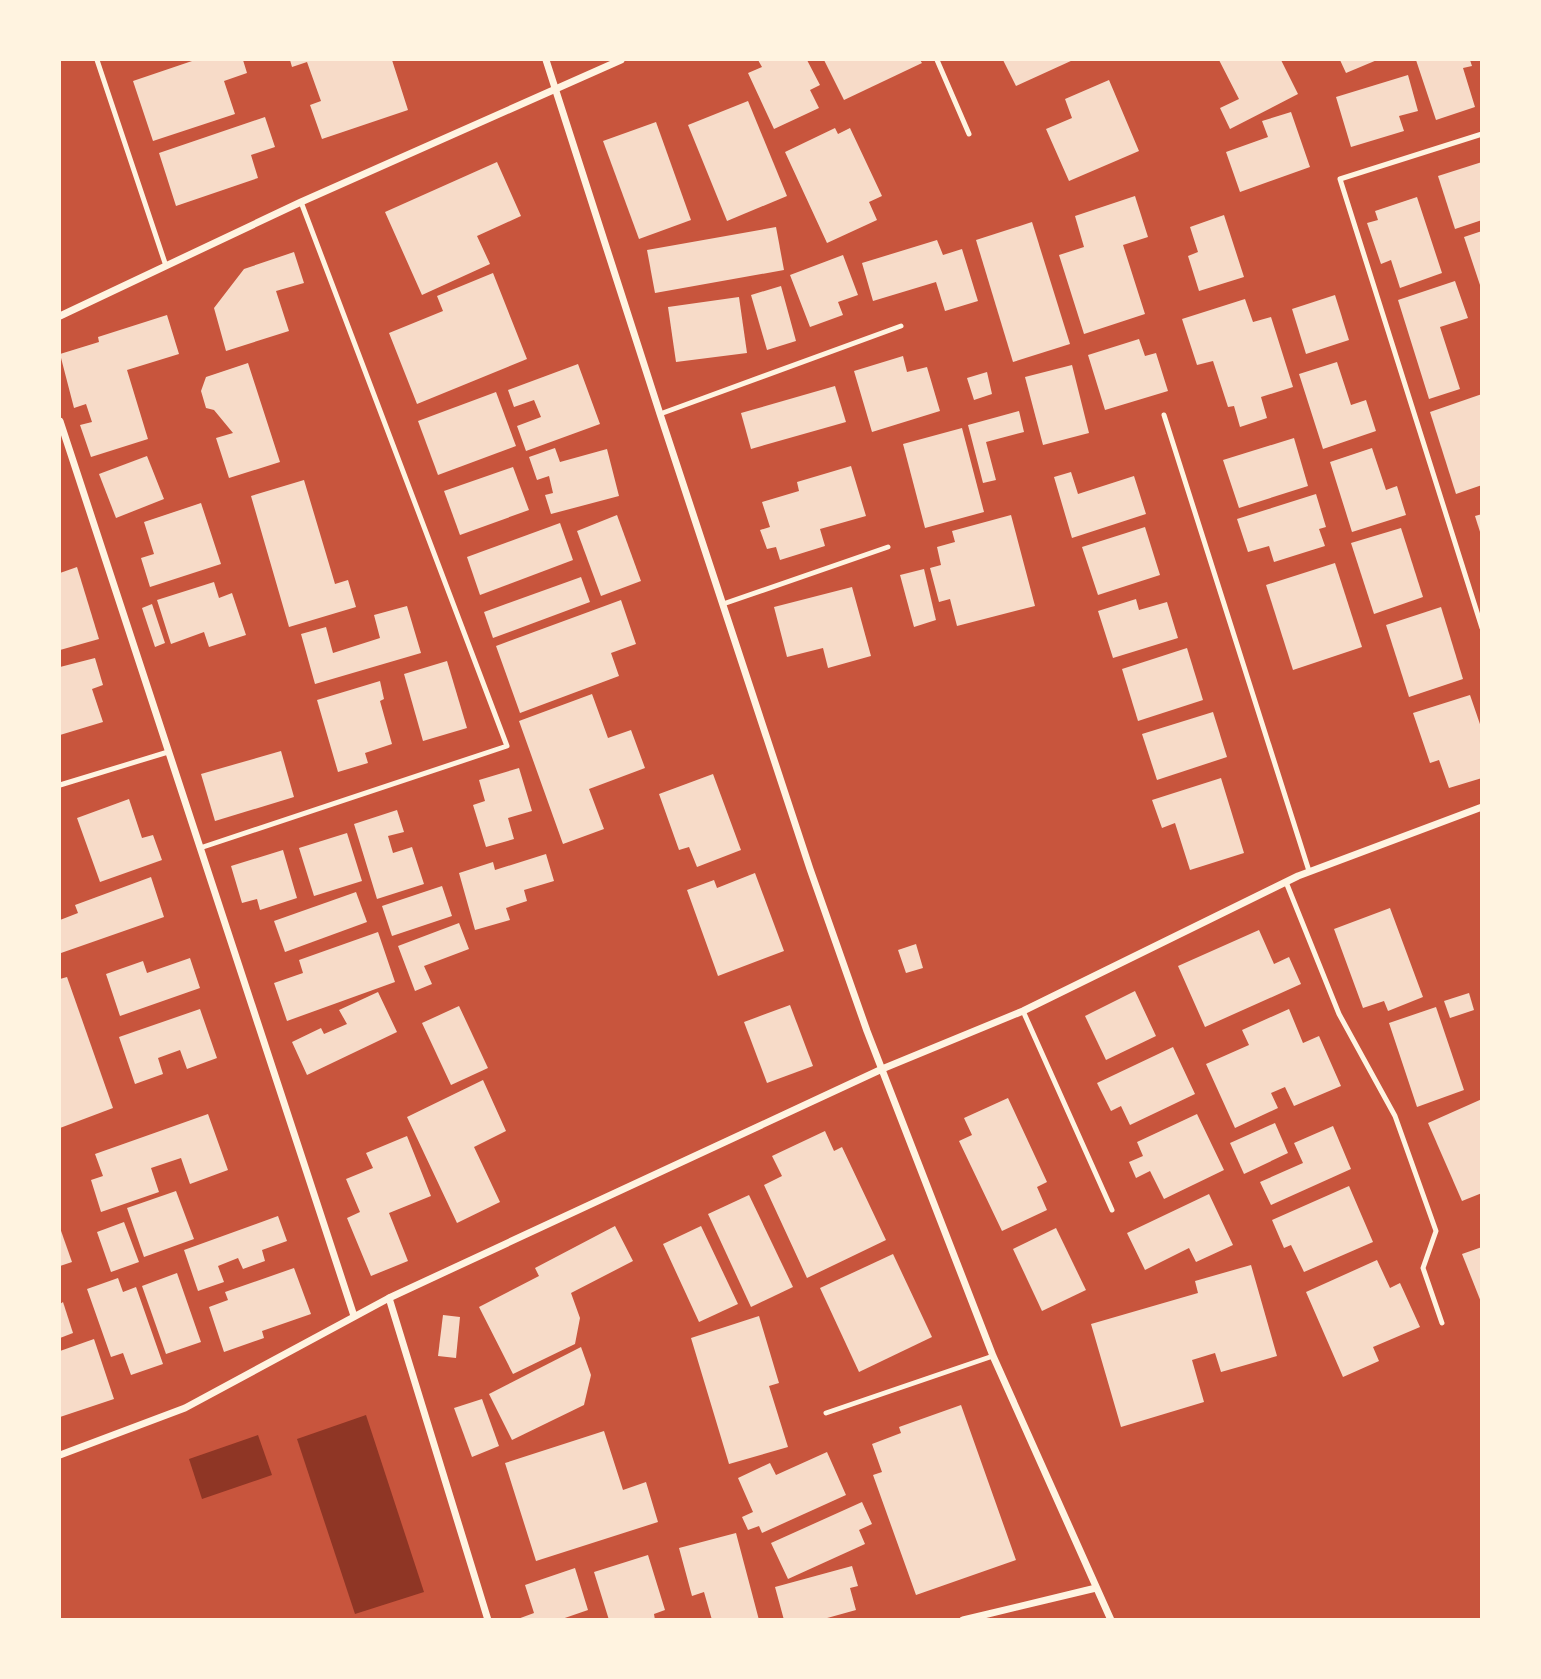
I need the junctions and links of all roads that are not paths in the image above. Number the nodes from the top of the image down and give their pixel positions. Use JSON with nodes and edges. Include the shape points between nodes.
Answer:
{"nodes":[{"id":1,"x":97,"y":60,"type":"edge"},
{"id":2,"x":546,"y":60,"type":"edge"},
{"id":3,"x":621,"y":60,"type":"edge"},
{"id":4,"x":937,"y":60,"type":"edge"},
{"id":5,"x":556,"y":90,"type":"junction"},
{"id":6,"x":970,"y":134,"type":"dead end"},
{"id":7,"x":1482,"y":134,"type":"edge"},
{"id":8,"x":301,"y":202,"type":"junction"},
{"id":9,"x":166,"y":266,"type":"junction"},
{"id":10,"x":60,"y":316,"type":"edge"},
{"id":11,"x":901,"y":326,"type":"dead end"},
{"id":12,"x":660,"y":414,"type":"junction"},
{"id":13,"x":1164,"y":415,"type":"dead end"},
{"id":14,"x":60,"y":421,"type":"edge"},
{"id":15,"x":888,"y":547,"type":"dead end"},
{"id":16,"x":723,"y":604,"type":"junction"},
{"id":17,"x":1482,"y":628,"type":"edge"},
{"id":18,"x":168,"y":752,"type":"junction"},
{"id":19,"x":60,"y":785,"type":"edge"},
{"id":20,"x":1482,"y":807,"type":"edge"},
{"id":21,"x":200,"y":848,"type":"junction"},
{"id":22,"x":1309,"y":872,"type":"junction"},
{"id":23,"x":1286,"y":882,"type":"junction"},
{"id":24,"x":1023,"y":1011,"type":"junction"},
{"id":25,"x":882,"y":1069,"type":"junction"},
{"id":26,"x":1112,"y":1210,"type":"dead end"},
{"id":27,"x":389,"y":1298,"type":"junction"},
{"id":28,"x":354,"y":1316,"type":"junction"},
{"id":29,"x":1442,"y":1323,"type":"dead end"},
{"id":30,"x":993,"y":1356,"type":"junction"},
{"id":31,"x":826,"y":1413,"type":"dead end"},
{"id":32,"x":60,"y":1455,"type":"edge"},
{"id":33,"x":1096,"y":1588,"type":"junction"},
{"id":34,"x":488,"y":1619,"type":"edge"},
{"id":35,"x":963,"y":1619,"type":"edge"},
{"id":36,"x":1111,"y":1619,"type":"edge"}],
"edges":[{"from":1,"to":9,"type":"lane"},
{"from":2,"to":5,"type":"street"},
{"from":3,"to":5,"type":"street"},
{"from":4,"to":6,"type":"lane"},
{"from":5,"to":8,"type":"street"},
{"from":5,"to":12,"type":"street"},
{"from":7,"to":17,"type":"lane","via":[[1340,179]]},
{"from":8,"to":9,"type":"street"},
{"from":8,"to":21,"type":"lane","via":[[507,746]]},
{"from":9,"to":10,"type":"street"},
{"from":11,"to":12,"type":"lane"},
{"from":12,"to":16,"type":"street"},
{"from":13,"to":22,"type":"lane"},
{"from":14,"to":18,"type":"street"},
{"from":15,"to":16,"type":"lane"},
{"from":16,"to":25,"type":"street"},
{"from":18,"to":19,"type":"lane"},
{"from":18,"to":21,"type":"street"},
{"from":20,"to":22,"type":"street"},
{"from":21,"to":28,"type":"street"},
{"from":22,"to":23,"type":"street"},
{"from":23,"to":24,"type":"street"},
{"from":23,"to":29,"type":"lane","via":[[1339,1014],[1395,1116],[1436,1231],[1423,1268]]},
{"from":24,"to":25,"type":"street"},
{"from":24,"to":26,"type":"lane"},
{"from":25,"to":27,"type":"street"},
{"from":25,"to":30,"type":"street"},
{"from":27,"to":28,"type":"street"},
{"from":27,"to":34,"type":"street"},
{"from":28,"to":32,"type":"street","via":[[185,1408]]},
{"from":30,"to":31,"type":"lane"},
{"from":30,"to":33,"type":"street"},
{"from":33,"to":35,"type":"street"},
{"from":33,"to":36,"type":"street"}]}
